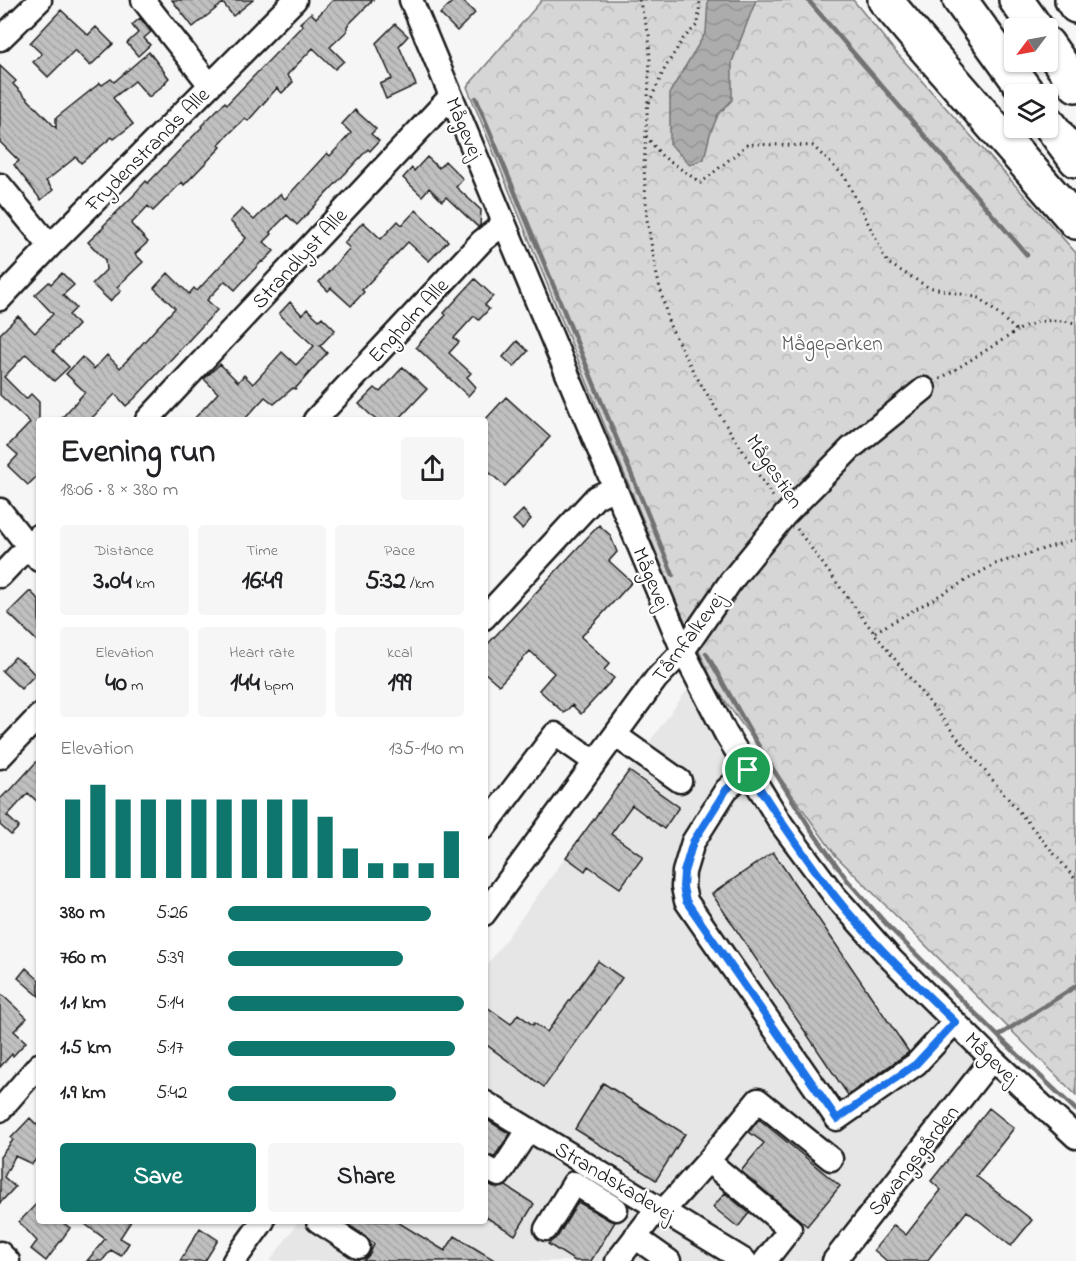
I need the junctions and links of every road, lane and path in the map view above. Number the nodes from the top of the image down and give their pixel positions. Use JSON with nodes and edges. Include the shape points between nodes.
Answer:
{"nodes":[{"id":1,"x":40,"y":0,"type":"edge"},
{"id":2,"x":143,"y":0,"type":"edge"},
{"id":3,"x":294,"y":0,"type":"edge"},
{"id":4,"x":411,"y":0,"type":"edge"},
{"id":5,"x":639,"y":0,"type":"edge"},
{"id":6,"x":700,"y":0,"type":"edge"},
{"id":7,"x":885,"y":0,"type":"edge"},
{"id":8,"x":960,"y":0,"type":"edge"},
{"id":9,"x":1016,"y":0,"type":"edge"},
{"id":10,"x":1072,"y":0,"type":"edge"},
{"id":11,"x":1076,"y":6,"type":"edge"},
{"id":12,"x":1029,"y":18,"type":"edge"},
{"id":13,"x":0,"y":39,"type":"edge"},
{"id":14,"x":1058,"y":60,"type":"edge"},
{"id":15,"x":1021,"y":84,"type":"edge"},
{"id":16,"x":210,"y":85,"type":"junction"},
{"id":17,"x":1076,"y":85,"type":"edge"},
{"id":18,"x":452,"y":96,"type":"junction"},
{"id":19,"x":647,"y":108,"type":"junction"},
{"id":20,"x":645,"y":135,"type":"junction"},
{"id":21,"x":1058,"y":136,"type":"edge"},
{"id":22,"x":1076,"y":160,"type":"edge"},
{"id":23,"x":0,"y":185,"type":"edge"},
{"id":24,"x":1076,"y":222,"type":"edge"},
{"id":25,"x":505,"y":225,"type":"junction"},
{"id":26,"x":50,"y":246,"type":"junction"},
{"id":27,"x":0,"y":299,"type":"edge"},
{"id":28,"x":1076,"y":323,"type":"edge"},
{"id":29,"x":1017,"y":331,"type":"junction"},
{"id":30,"x":924,"y":389,"type":"joint"},
{"id":31,"x":150,"y":417,"type":"edge"},
{"id":32,"x":318,"y":417,"type":"edge"},
{"id":33,"x":615,"y":488,"type":"junction"},
{"id":34,"x":0,"y":510,"type":"edge"},
{"id":35,"x":785,"y":514,"type":"junction"},
{"id":36,"x":1076,"y":540,"type":"edge"},
{"id":37,"x":35,"y":547,"type":"edge"},
{"id":38,"x":0,"y":576,"type":"edge"},
{"id":39,"x":488,"y":614,"type":"edge"},
{"id":40,"x":874,"y":633,"type":"junction"},
{"id":41,"x":683,"y":651,"type":"junction"},
{"id":42,"x":36,"y":719,"type":"edge"},
{"id":43,"x":615,"y":735,"type":"junction"},
{"id":44,"x":0,"y":757,"type":"edge"},
{"id":45,"x":595,"y":762,"type":"junction"},
{"id":46,"x":748,"y":770,"type":"junction"},
{"id":47,"x":681,"y":781,"type":"dead end"},
{"id":48,"x":488,"y":823,"type":"edge"},
{"id":49,"x":1076,"y":880,"type":"edge"},
{"id":50,"x":488,"y":909,"type":"edge"},
{"id":51,"x":955,"y":1022,"type":"junction"},
{"id":52,"x":992,"y":1059,"type":"junction"},
{"id":53,"x":36,"y":1068,"type":"edge"},
{"id":54,"x":488,"y":1104,"type":"edge"},
{"id":55,"x":0,"y":1110,"type":"edge"},
{"id":56,"x":529,"y":1129,"type":"junction"},
{"id":57,"x":1076,"y":1137,"type":"edge"},
{"id":58,"x":831,"y":1160,"type":"dead end"},
{"id":59,"x":708,"y":1161,"type":"junction"},
{"id":60,"x":488,"y":1169,"type":"edge"},
{"id":61,"x":608,"y":1178,"type":"junction"},
{"id":62,"x":661,"y":1209,"type":"junction"},
{"id":63,"x":261,"y":1224,"type":"edge"},
{"id":64,"x":323,"y":1224,"type":"edge"},
{"id":65,"x":546,"y":1229,"type":"dead end"},
{"id":66,"x":635,"y":1237,"type":"junction"},
{"id":67,"x":358,"y":1247,"type":"dead end"},
{"id":68,"x":0,"y":1253,"type":"edge"},
{"id":69,"x":733,"y":1258,"type":"edge"},
{"id":70,"x":8,"y":1261,"type":"edge"},
{"id":71,"x":234,"y":1261,"type":"edge"},
{"id":72,"x":617,"y":1261,"type":"edge"},
{"id":73,"x":669,"y":1261,"type":"edge"},
{"id":74,"x":765,"y":1261,"type":"edge"},
{"id":75,"x":834,"y":1261,"type":"edge"}],
"edges":[{"from":1,"to":13,"type":"street"},
{"from":2,"to":16,"type":"street"},
{"from":3,"to":16,"type":"street","name":"Frydenstrands Alle"},
{"from":4,"to":18,"type":"street","name":"Mågevej"},
{"from":5,"to":19,"type":"path","name":"Mågestien","via":[[649,35]]},
{"from":6,"to":19,"type":"path","via":[[698,24],[665,68]]},
{"from":7,"to":24,"type":"highway"},
{"from":8,"to":15,"type":"highway"},
{"from":9,"to":12,"type":"highway"},
{"from":10,"to":11,"type":"highway"},
{"from":14,"to":17,"type":"highway"},
{"from":16,"to":26,"type":"street","name":"Frydenstrands Alle"},
{"from":18,"to":25,"type":"street","name":"Mågevej"},
{"from":18,"to":31,"type":"street","name":"Strandlyst Alle"},
{"from":19,"to":20,"type":"path","name":"Mågestien"},
{"from":20,"to":29,"type":"path","via":[[662,156],[701,183],[748,144],[813,146],[845,177],[888,263],[928,287],[980,298]]},
{"from":20,"to":35,"type":"path","name":"Mågestien","via":[[647,220],[669,324],[693,371]]},
{"from":21,"to":22,"type":"highway"},
{"from":23,"to":26,"type":"street"},
{"from":25,"to":32,"type":"street","name":"Engholm Alle","via":[[482,241]]},
{"from":25,"to":33,"type":"street","name":"Mågevej"},
{"from":26,"to":27,"type":"street","name":"Frydenstrands Alle"},
{"from":28,"to":29,"type":"path","via":[[1055,320],[1029,324]]},
{"from":29,"to":30,"type":"path"},
{"from":30,"to":35,"type":"street","name":"Tårnfalkevej","via":[[851,448]]},
{"from":33,"to":39,"type":"street","via":[[596,497]]},
{"from":33,"to":41,"type":"street","name":"Mågevej"},
{"from":34,"to":37,"type":"street"},
{"from":35,"to":40,"type":"path","name":"Mågestien"},
{"from":35,"to":41,"type":"street","name":"Tårnfalkevej","via":[[731,581]]},
{"from":36,"to":40,"type":"path","via":[[995,564]]},
{"from":37,"to":38,"type":"street"},
{"from":40,"to":49,"type":"path","name":"Mågestien"},
{"from":41,"to":43,"type":"street","name":"Tårnfalkevej","via":[[656,679]]},
{"from":41,"to":46,"type":"street","name":"Mågevej"},
{"from":42,"to":44,"type":"street"},
{"from":43,"to":45,"type":"street","name":"Tårnfalkevej"},
{"from":43,"to":47,"type":"street"},
{"from":45,"to":48,"type":"street","via":[[555,734]]},
{"from":45,"to":50,"type":"street","name":"Tårnfalkevej"},
{"from":46,"to":51,"type":"street","name":"Mågevej","via":[[782,825],[835,896]]},
{"from":46,"to":51,"type":"street","via":[[726,790],[693,842],[684,872],[686,901],[837,1119],[916,1064]]},
{"from":51,"to":52,"type":"street","name":"Mågevej"},
{"from":52,"to":57,"type":"street","name":"Mågevej"},
{"from":52,"to":75,"type":"street","name":"Søvangsgården"},
{"from":53,"to":55,"type":"street"},
{"from":54,"to":56,"type":"street","name":"Strandskadevej"},
{"from":56,"to":60,"type":"street","via":[[499,1176]]},
{"from":56,"to":61,"type":"street","name":"Strandskadevej"},
{"from":58,"to":59,"type":"street","via":[[758,1100]]},
{"from":59,"to":62,"type":"street"},
{"from":59,"to":74,"type":"street","via":[[790,1229]]},
{"from":61,"to":62,"type":"street","name":"Strandskadevej"},
{"from":61,"to":65,"type":"street","via":[[606,1203],[574,1183]]},
{"from":62,"to":66,"type":"street"},
{"from":62,"to":69,"type":"street","name":"Strandskadevej"},
{"from":63,"to":71,"type":"street"},
{"from":64,"to":67,"type":"street"},
{"from":66,"to":72,"type":"street"},
{"from":66,"to":73,"type":"street"},
{"from":68,"to":70,"type":"street"}]}
